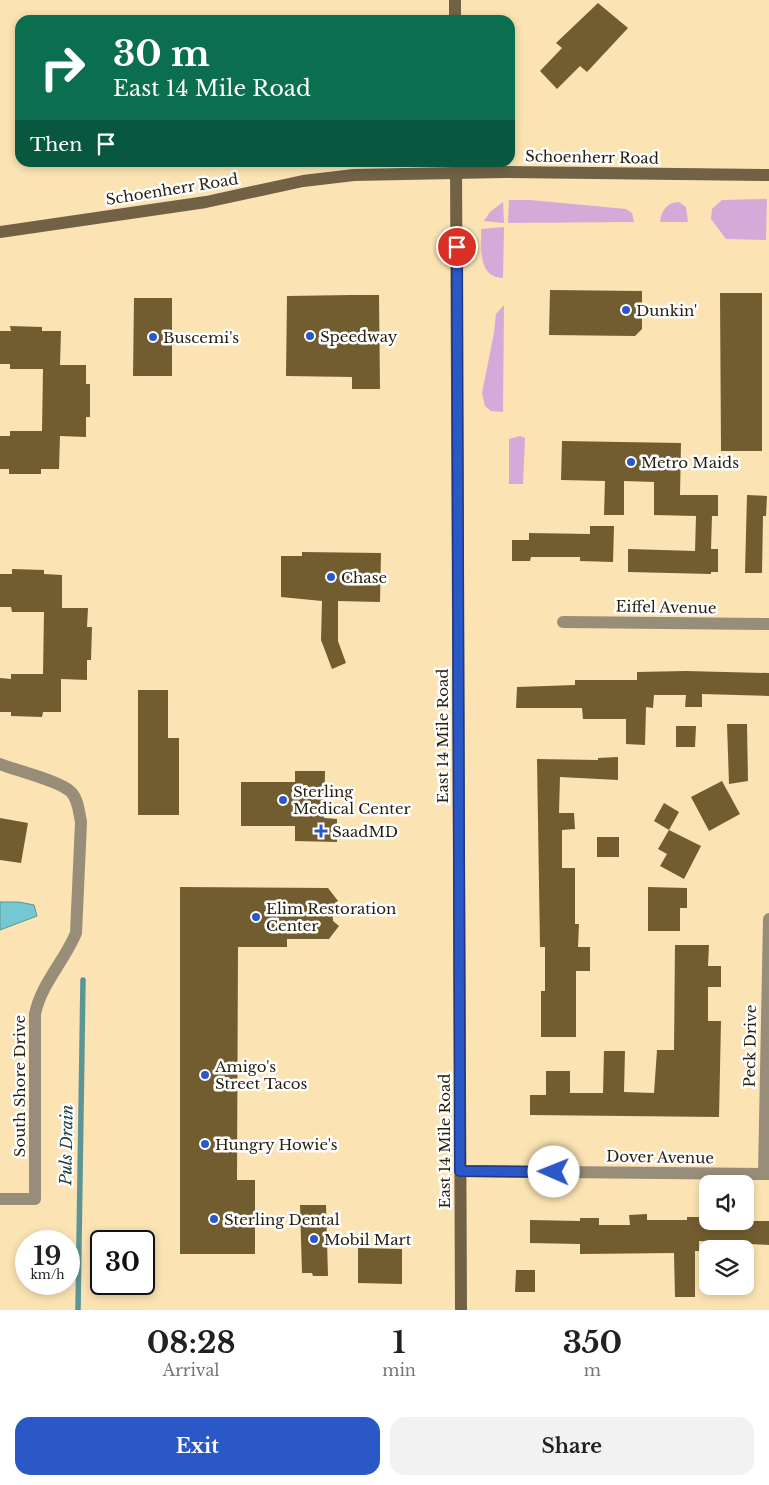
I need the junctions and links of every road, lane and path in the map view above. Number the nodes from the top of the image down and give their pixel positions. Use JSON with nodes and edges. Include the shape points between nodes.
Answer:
{"nodes":[{"id":1,"x":455,"y":0,"type":"edge"},
{"id":2,"x":455,"y":15,"type":"edge"},
{"id":3,"x":456,"y":167,"type":"edge"},
{"id":4,"x":769,"y":175,"type":"edge"},
{"id":5,"x":0,"y":232,"type":"edge"},
{"id":6,"x":562,"y":622,"type":"dead end"},
{"id":7,"x":769,"y":624,"type":"edge"},
{"id":8,"x":0,"y":764,"type":"edge"},
{"id":9,"x":769,"y":919,"type":"edge"},
{"id":10,"x":460,"y":1171,"type":"junction"},
{"id":11,"x":767,"y":1174,"type":"edge"},
{"id":12,"x":0,"y":1199,"type":"edge"},
{"id":13,"x":460,"y":1310,"type":"edge"}],
"edges":[{"from":1,"to":2,"type":"main road"},
{"from":3,"to":4,"type":"main road","name":"Schoenherr Road"},
{"from":3,"to":5,"type":"main road","name":"Schoenherr Road","via":[[317,179],[206,202]]},
{"from":3,"to":10,"type":"main road","name":"East 14 Mile Road"},
{"from":6,"to":7,"type":"street","name":"Eiffel Avenue"},
{"from":8,"to":12,"type":"street","name":"South Shore Drive","via":[[71,792],[81,822],[76,933],[39,997],[35,1014],[35,1199]]},
{"from":9,"to":11,"type":"street","name":"Peck Drive"},
{"from":10,"to":11,"type":"street","name":"Dover Avenue"},
{"from":10,"to":13,"type":"main road","name":"East 14 Mile Road"}]}
